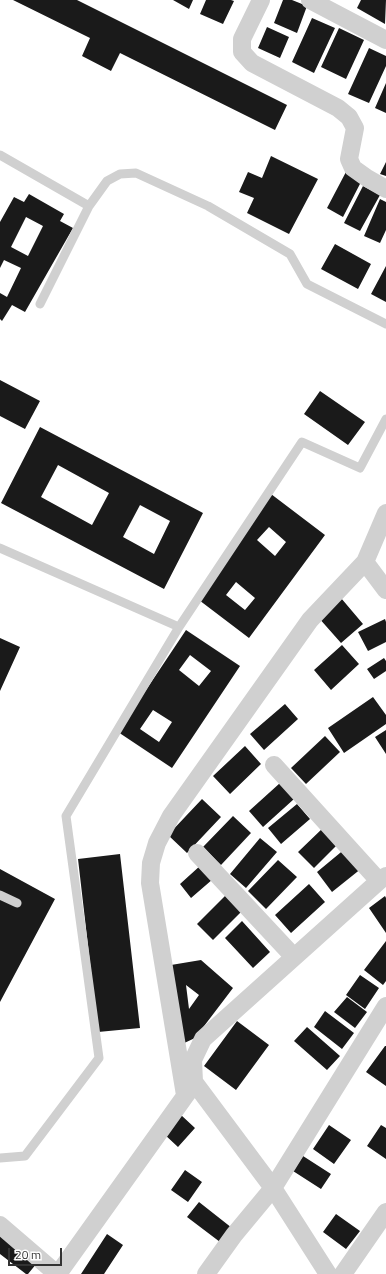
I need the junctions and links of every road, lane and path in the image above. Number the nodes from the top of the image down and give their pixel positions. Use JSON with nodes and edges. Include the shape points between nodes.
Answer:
{"nodes":[{"id":1,"x":261,"y":0,"type":"edge"},
{"id":2,"x":310,"y":0,"type":"edge"},
{"id":3,"x":386,"y":40,"type":"edge"},
{"id":4,"x":0,"y":155,"type":"edge"},
{"id":5,"x":386,"y":189,"type":"edge"},
{"id":6,"x":89,"y":206,"type":"junction"},
{"id":7,"x":40,"y":304,"type":"dead end"},
{"id":8,"x":386,"y":324,"type":"edge"},
{"id":9,"x":386,"y":420,"type":"edge"},
{"id":10,"x":386,"y":513,"type":"edge"},
{"id":11,"x":0,"y":548,"type":"edge"},
{"id":12,"x":365,"y":562,"type":"junction"},
{"id":13,"x":386,"y":590,"type":"edge"},
{"id":14,"x":180,"y":627,"type":"junction"},
{"id":15,"x":274,"y":766,"type":"dead end"},
{"id":16,"x":197,"y":853,"type":"dead end"},
{"id":17,"x":382,"y":879,"type":"edge"},
{"id":18,"x":0,"y":895,"type":"edge"},
{"id":19,"x":17,"y":903,"type":"dead end"},
{"id":20,"x":294,"y":957,"type":"junction"},
{"id":21,"x":386,"y":1006,"type":"edge"},
{"id":22,"x":190,"y":1089,"type":"junction"},
{"id":23,"x":0,"y":1158,"type":"edge"},
{"id":24,"x":273,"y":1188,"type":"junction"},
{"id":25,"x":386,"y":1212,"type":"edge"},
{"id":26,"x":0,"y":1225,"type":"edge"},
{"id":27,"x":58,"y":1274,"type":"edge"},
{"id":28,"x":206,"y":1274,"type":"edge"},
{"id":29,"x":328,"y":1274,"type":"edge"},
{"id":30,"x":343,"y":1274,"type":"edge"}],
"edges":[{"from":1,"to":5,"type":"street","via":[[242,39],[242,52],[252,63],[338,108],[349,117],[355,128],[349,159],[353,168]]},
{"from":2,"to":3,"type":"street"},
{"from":4,"to":6,"type":"lane"},
{"from":6,"to":7,"type":"lane"},
{"from":6,"to":8,"type":"lane","via":[[107,181],[120,174],[136,173],[208,206],[290,254],[308,284]]},
{"from":9,"to":14,"type":"lane","via":[[360,468],[302,442]]},
{"from":10,"to":12,"type":"street"},
{"from":11,"to":14,"type":"lane"},
{"from":12,"to":13,"type":"street"},
{"from":12,"to":22,"type":"street","via":[[310,620],[171,816],[156,843],[150,883]]},
{"from":14,"to":23,"type":"lane","via":[[66,816],[99,1058],[25,1156]]},
{"from":15,"to":17,"type":"street"},
{"from":16,"to":20,"type":"street"},
{"from":17,"to":20,"type":"street"},
{"from":18,"to":19,"type":"lane"},
{"from":20,"to":22,"type":"street","via":[[202,1039],[193,1060]]},
{"from":21,"to":24,"type":"street"},
{"from":22,"to":24,"type":"street"},
{"from":22,"to":27,"type":"street"},
{"from":24,"to":28,"type":"street"},
{"from":24,"to":29,"type":"street"},
{"from":25,"to":30,"type":"street"},
{"from":26,"to":27,"type":"street"}]}
